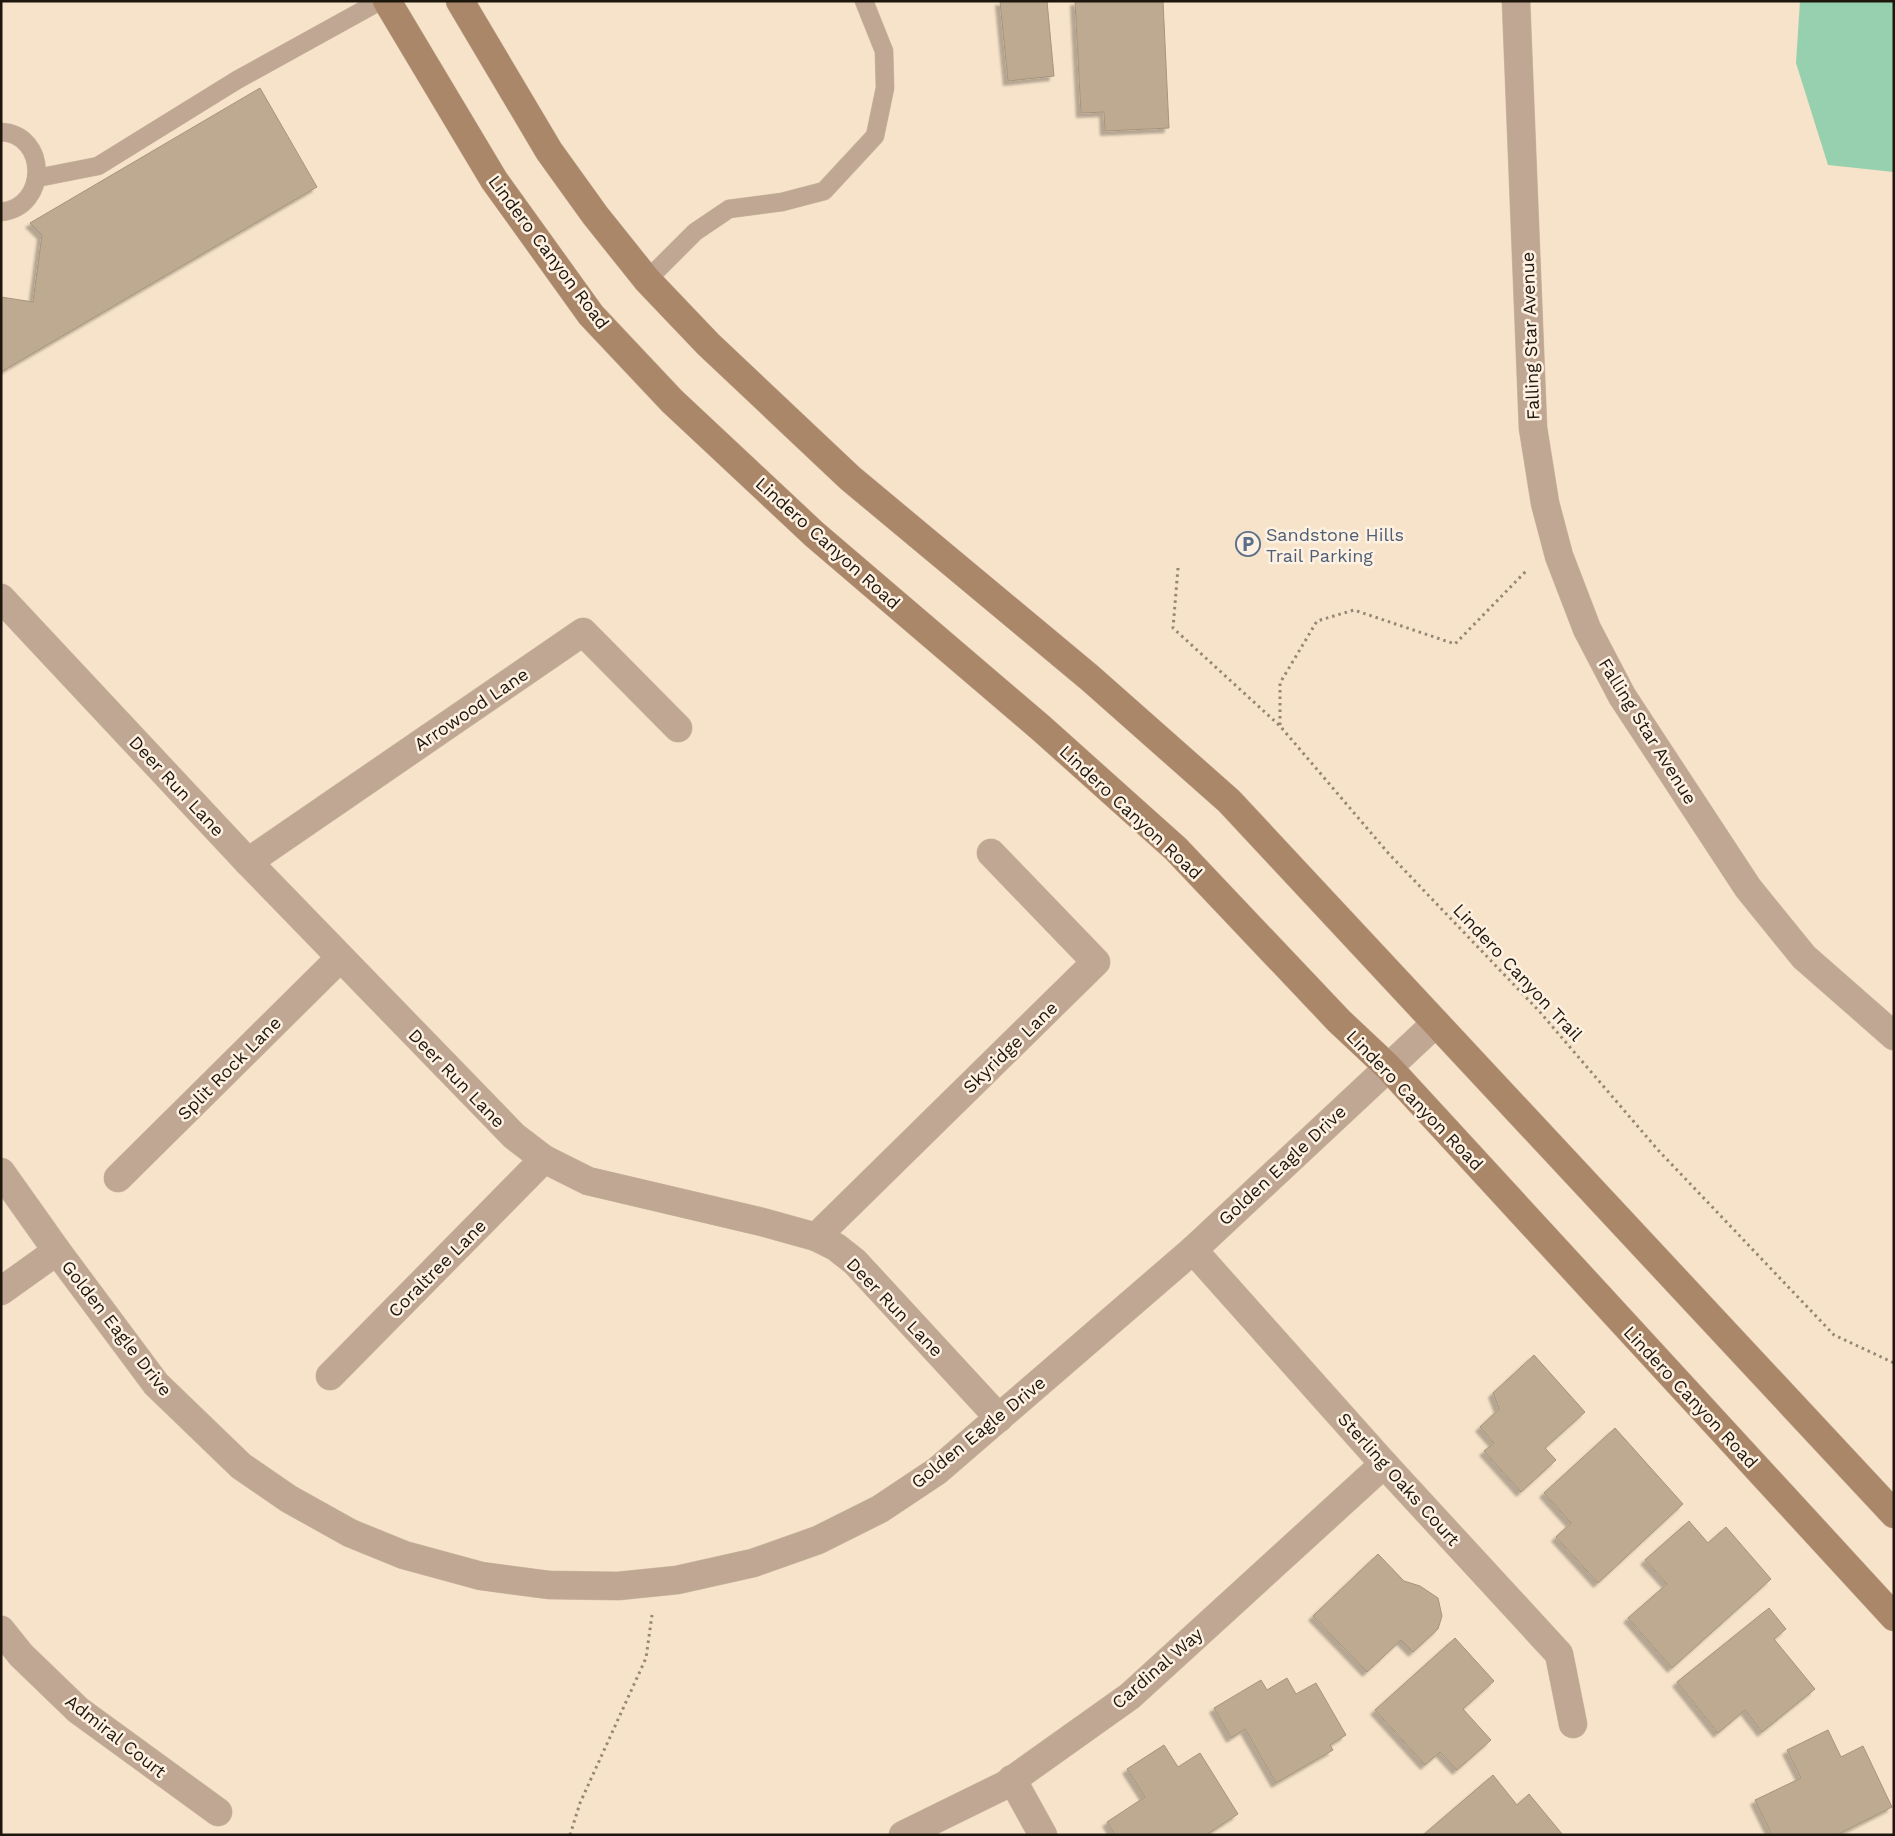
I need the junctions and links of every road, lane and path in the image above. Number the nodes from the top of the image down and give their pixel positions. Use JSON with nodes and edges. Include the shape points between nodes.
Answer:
{"nodes":[{"id":1,"x":380,"y":1,"type":"edge"},
{"id":2,"x":387,"y":1,"type":"edge"},
{"id":3,"x":460,"y":1,"type":"edge"},
{"id":4,"x":864,"y":1,"type":"edge"},
{"id":5,"x":1516,"y":1,"type":"edge"},
{"id":6,"x":1,"y":132,"type":"edge"},
{"id":7,"x":37,"y":178,"type":"junction"},
{"id":8,"x":1,"y":212,"type":"edge"},
{"id":9,"x":647,"y":280,"type":"junction"},
{"id":10,"x":1559,"y":556,"type":"junction"},
{"id":11,"x":1178,"y":568,"type":"dead end"},
{"id":12,"x":1,"y":598,"type":"edge"},
{"id":13,"x":1280,"y":726,"type":"junction"},
{"id":14,"x":678,"y":728,"type":"dead end"},
{"id":15,"x":991,"y":853,"type":"dead end"},
{"id":16,"x":248,"y":862,"type":"junction"},
{"id":17,"x":340,"y":958,"type":"junction"},
{"id":18,"x":1436,"y":1022,"type":"junction"},
{"id":19,"x":1894,"y":1036,"type":"edge"},
{"id":20,"x":1388,"y":1068,"type":"junction"},
{"id":21,"x":544,"y":1159,"type":"junction"},
{"id":22,"x":1,"y":1172,"type":"edge"},
{"id":23,"x":118,"y":1178,"type":"dead end"},
{"id":24,"x":816,"y":1237,"type":"junction"},
{"id":25,"x":1193,"y":1250,"type":"junction"},
{"id":26,"x":56,"y":1251,"type":"junction"},
{"id":27,"x":1,"y":1291,"type":"edge"},
{"id":28,"x":1894,"y":1363,"type":"edge"},
{"id":29,"x":330,"y":1376,"type":"dead end"},
{"id":30,"x":999,"y":1418,"type":"junction"},
{"id":31,"x":1384,"y":1464,"type":"junction"},
{"id":32,"x":1894,"y":1514,"type":"edge"},
{"id":33,"x":658,"y":1582,"type":"junction"},
{"id":34,"x":1894,"y":1617,"type":"edge"},
{"id":35,"x":1,"y":1630,"type":"edge"},
{"id":36,"x":1573,"y":1724,"type":"dead end"},
{"id":37,"x":1012,"y":1779,"type":"junction"},
{"id":38,"x":218,"y":1812,"type":"dead end"},
{"id":39,"x":570,"y":1835,"type":"edge"},
{"id":40,"x":903,"y":1835,"type":"edge"},
{"id":41,"x":1043,"y":1835,"type":"edge"}],
"edges":[{"from":1,"to":7,"type":"lane","via":[[237,80],[98,166]]},
{"from":2,"to":20,"type":"street","name":"Lindero Canyon Road","via":[[494,180],[591,315],[672,401],[814,534],[1041,728],[1176,849],[1339,1021]]},
{"from":3,"to":9,"type":"street","via":[[549,151]]},
{"from":4,"to":9,"type":"lane","via":[[884,51],[886,88],[875,136],[824,191],[782,202],[729,209],[695,232]]},
{"from":5,"to":10,"type":"street","name":"Falling Star Avenue","via":[[1533,428],[1545,503]]},
{"from":6,"to":7,"type":"lane","via":[[16,136],[26,144],[37,165]]},
{"from":7,"to":8,"type":"lane","via":[[34,190],[26,200],[16,208]]},
{"from":9,"to":18,"type":"street","via":[[708,344],[850,478],[1090,678],[1229,801]]},
{"from":10,"to":13,"type":"path","via":[[1535,562],[1455,644],[1354,610],[1317,621],[1280,683]]},
{"from":10,"to":19,"type":"street","name":"Falling Star Avenue","via":[[1586,628],[1622,696],[1748,888],[1804,957]]},
{"from":11,"to":13,"type":"path","name":"Lindero Canyon Trail","via":[[1173,628]]},
{"from":12,"to":16,"type":"street","name":"Deer Run Lane"},
{"from":13,"to":28,"type":"path","name":"Lindero Canyon Trail","via":[[1389,854],[1539,1011],[1658,1150],[1834,1335]]},
{"from":14,"to":16,"type":"street","name":"Arrowood Lane","via":[[583,632]]},
{"from":15,"to":24,"type":"street","name":"Skyridge Lane","via":[[1096,962]]},
{"from":16,"to":17,"type":"street","name":"Deer Run Lane"},
{"from":17,"to":21,"type":"street","name":"Deer Run Lane","via":[[514,1136]]},
{"from":17,"to":23,"type":"street","name":"Split Rock Lane"},
{"from":18,"to":20,"type":"street","name":"Golden Eagle Drive"},
{"from":18,"to":32,"type":"street"},
{"from":20,"to":25,"type":"street","name":"Golden Eagle Drive"},
{"from":20,"to":34,"type":"street","name":"Lindero Canyon Road"},
{"from":21,"to":24,"type":"street","name":"Deer Run Lane","via":[[588,1182]]},
{"from":21,"to":29,"type":"street","name":"Coraltree Lane"},
{"from":22,"to":26,"type":"street","name":"Golden Eagle Drive"},
{"from":24,"to":30,"type":"street","name":"Deer Run Lane","via":[[855,1262]]},
{"from":25,"to":30,"type":"street","name":"Golden Eagle Drive"},
{"from":25,"to":31,"type":"street","name":"Sterling Oaks Court"},
{"from":26,"to":27,"type":"street"},
{"from":26,"to":33,"type":"street","name":"Golden Eagle Drive","via":[[156,1384],[241,1466],[290,1500],[350,1533],[404,1555],[481,1576],[549,1585],[618,1586]]},
{"from":30,"to":33,"type":"street","name":"Golden Eagle Drive","via":[[937,1471],[880,1509],[818,1540],[753,1563]]},
{"from":31,"to":36,"type":"street","name":"Sterling Oaks Court","via":[[1559,1654]]},
{"from":31,"to":37,"type":"street","name":"Cardinal Way","via":[[1130,1696]]},
{"from":33,"to":39,"type":"path","via":[[646,1658],[580,1803]]},
{"from":35,"to":38,"type":"street","name":"Admiral Court","via":[[78,1710]]},
{"from":37,"to":40,"type":"street","name":"Cardinal Way"},
{"from":37,"to":41,"type":"street"}]}
